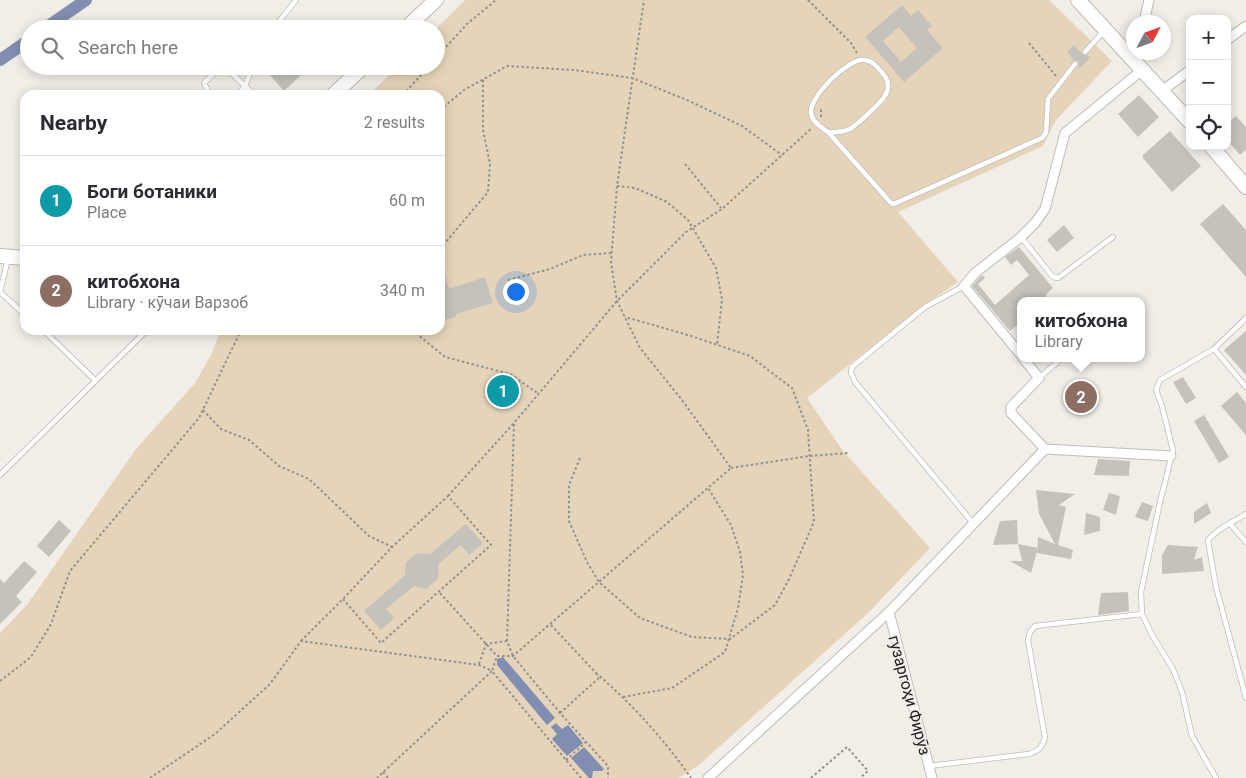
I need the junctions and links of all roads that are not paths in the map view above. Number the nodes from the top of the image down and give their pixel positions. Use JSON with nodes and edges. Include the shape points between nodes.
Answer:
{"nodes":[{"id":1,"x":296,"y":0,"type":"edge"},
{"id":2,"x":436,"y":0,"type":"edge"},
{"id":3,"x":1078,"y":0,"type":"edge"},
{"id":4,"x":1149,"y":0,"type":"edge"},
{"id":5,"x":1146,"y":15,"type":"edge"},
{"id":6,"x":280,"y":20,"type":"edge"},
{"id":7,"x":415,"y":20,"type":"edge"},
{"id":8,"x":1246,"y":26,"type":"edge"},
{"id":9,"x":1105,"y":30,"type":"junction"},
{"id":10,"x":1231,"y":37,"type":"edge"},
{"id":11,"x":1085,"y":52,"type":"dead end"},
{"id":12,"x":1139,"y":62,"type":"edge"},
{"id":13,"x":1075,"y":64,"type":"dead end"},
{"id":14,"x":1186,"y":73,"type":"edge"},
{"id":15,"x":214,"y":75,"type":"edge"},
{"id":16,"x":233,"y":75,"type":"edge"},
{"id":17,"x":249,"y":75,"type":"edge"},
{"id":18,"x":354,"y":75,"type":"edge"},
{"id":19,"x":245,"y":86,"type":"junction"},
{"id":20,"x":207,"y":90,"type":"edge"},
{"id":21,"x":242,"y":90,"type":"edge"},
{"id":22,"x":249,"y":90,"type":"edge"},
{"id":23,"x":338,"y":90,"type":"edge"},
{"id":24,"x":1162,"y":91,"type":"junction"},
{"id":25,"x":1186,"y":118,"type":"edge"},
{"id":26,"x":828,"y":132,"type":"junction"},
{"id":27,"x":1214,"y":150,"type":"edge"},
{"id":28,"x":1246,"y":187,"type":"edge"},
{"id":29,"x":1021,"y":236,"type":"junction"},
{"id":30,"x":1113,"y":236,"type":"dead end"},
{"id":31,"x":4,"y":256,"type":"edge"},
{"id":32,"x":20,"y":258,"type":"edge"},
{"id":33,"x":964,"y":286,"type":"junction"},
{"id":34,"x":0,"y":292,"type":"edge"},
{"id":35,"x":20,"y":310,"type":"edge"},
{"id":36,"x":1246,"y":318,"type":"edge"},
{"id":37,"x":48,"y":335,"type":"edge"},
{"id":38,"x":142,"y":335,"type":"edge"},
{"id":39,"x":1214,"y":349,"type":"junction"},
{"id":40,"x":1017,"y":350,"type":"edge"},
{"id":41,"x":1026,"y":362,"type":"edge"},
{"id":42,"x":1058,"y":362,"type":"edge"},
{"id":43,"x":1040,"y":378,"type":"junction"},
{"id":44,"x":95,"y":380,"type":"junction"},
{"id":45,"x":1246,"y":387,"type":"edge"},
{"id":46,"x":1045,"y":449,"type":"junction"},
{"id":47,"x":1171,"y":456,"type":"junction"},
{"id":48,"x":0,"y":475,"type":"edge"},
{"id":49,"x":1246,"y":514,"type":"edge"},
{"id":50,"x":972,"y":523,"type":"junction"},
{"id":51,"x":1230,"y":524,"type":"junction"},
{"id":52,"x":1246,"y":542,"type":"edge"},
{"id":53,"x":889,"y":612,"type":"junction"},
{"id":54,"x":1142,"y":614,"type":"junction"},
{"id":55,"x":1246,"y":698,"type":"edge"},
{"id":56,"x":929,"y":766,"type":"junction"},
{"id":57,"x":708,"y":778,"type":"edge"},
{"id":58,"x":932,"y":778,"type":"edge"},
{"id":59,"x":1216,"y":778,"type":"edge"}],
"edges":[{"from":1,"to":6,"type":"lane"},
{"from":2,"to":7,"type":"main road"},
{"from":3,"to":9,"type":"main road"},
{"from":4,"to":5,"type":"street"},
{"from":8,"to":10,"type":"street"},
{"from":9,"to":11,"type":"lane"},
{"from":9,"to":12,"type":"main road"},
{"from":12,"to":24,"type":"main road"},
{"from":12,"to":29,"type":"street","via":[[1065,134],[1045,209]]},
{"from":13,"to":26,"type":"lane","via":[[1048,99],[1046,133],[1042,138],[893,204]]},
{"from":14,"to":24,"type":"street"},
{"from":15,"to":20,"type":"lane","via":[[204,84]]},
{"from":16,"to":19,"type":"lane"},
{"from":17,"to":19,"type":"lane"},
{"from":18,"to":23,"type":"main road"},
{"from":19,"to":21,"type":"lane"},
{"from":19,"to":22,"type":"lane"},
{"from":24,"to":25,"type":"main road"},
{"from":26,"to":26,"type":"lane","via":[[816,124],[811,113],[819,93],[850,64],[860,60],[872,62],[888,79],[887,93],[854,126],[842,132]]},
{"from":27,"to":28,"type":"main road"},
{"from":29,"to":30,"type":"lane","via":[[1053,277],[1058,278]]},
{"from":29,"to":33,"type":"street","via":[[975,273]]},
{"from":31,"to":32,"type":"main road"},
{"from":31,"to":34,"type":"lane"},
{"from":33,"to":40,"type":"street"},
{"from":33,"to":50,"type":"lane","via":[[925,307],[852,367],[851,372],[855,382]]},
{"from":34,"to":35,"type":"lane"},
{"from":36,"to":39,"type":"lane"},
{"from":37,"to":44,"type":"lane"},
{"from":38,"to":44,"type":"lane"},
{"from":39,"to":45,"type":"lane"},
{"from":39,"to":47,"type":"lane","via":[[1160,380],[1156,386],[1173,450]]},
{"from":41,"to":43,"type":"street"},
{"from":42,"to":43,"type":"lane"},
{"from":43,"to":46,"type":"street","via":[[1011,407],[1011,413]]},
{"from":44,"to":48,"type":"lane"},
{"from":46,"to":47,"type":"street"},
{"from":46,"to":50,"type":"street"},
{"from":47,"to":54,"type":"lane","via":[[1141,592]]},
{"from":49,"to":51,"type":"lane"},
{"from":50,"to":53,"type":"street"},
{"from":51,"to":52,"type":"lane"},
{"from":51,"to":55,"type":"lane","via":[[1214,532],[1208,540],[1216,587]]},
{"from":53,"to":56,"type":"street","name":"гузаргоҳи Фирӯз"},
{"from":53,"to":57,"type":"street"},
{"from":54,"to":56,"type":"lane","via":[[1035,626],[1028,640],[1045,738],[1042,746],[1029,754]]},
{"from":54,"to":59,"type":"lane","via":[[1173,670],[1182,692],[1192,736]]},
{"from":56,"to":58,"type":"street","name":"гузаргоҳи Фирӯз"}]}
